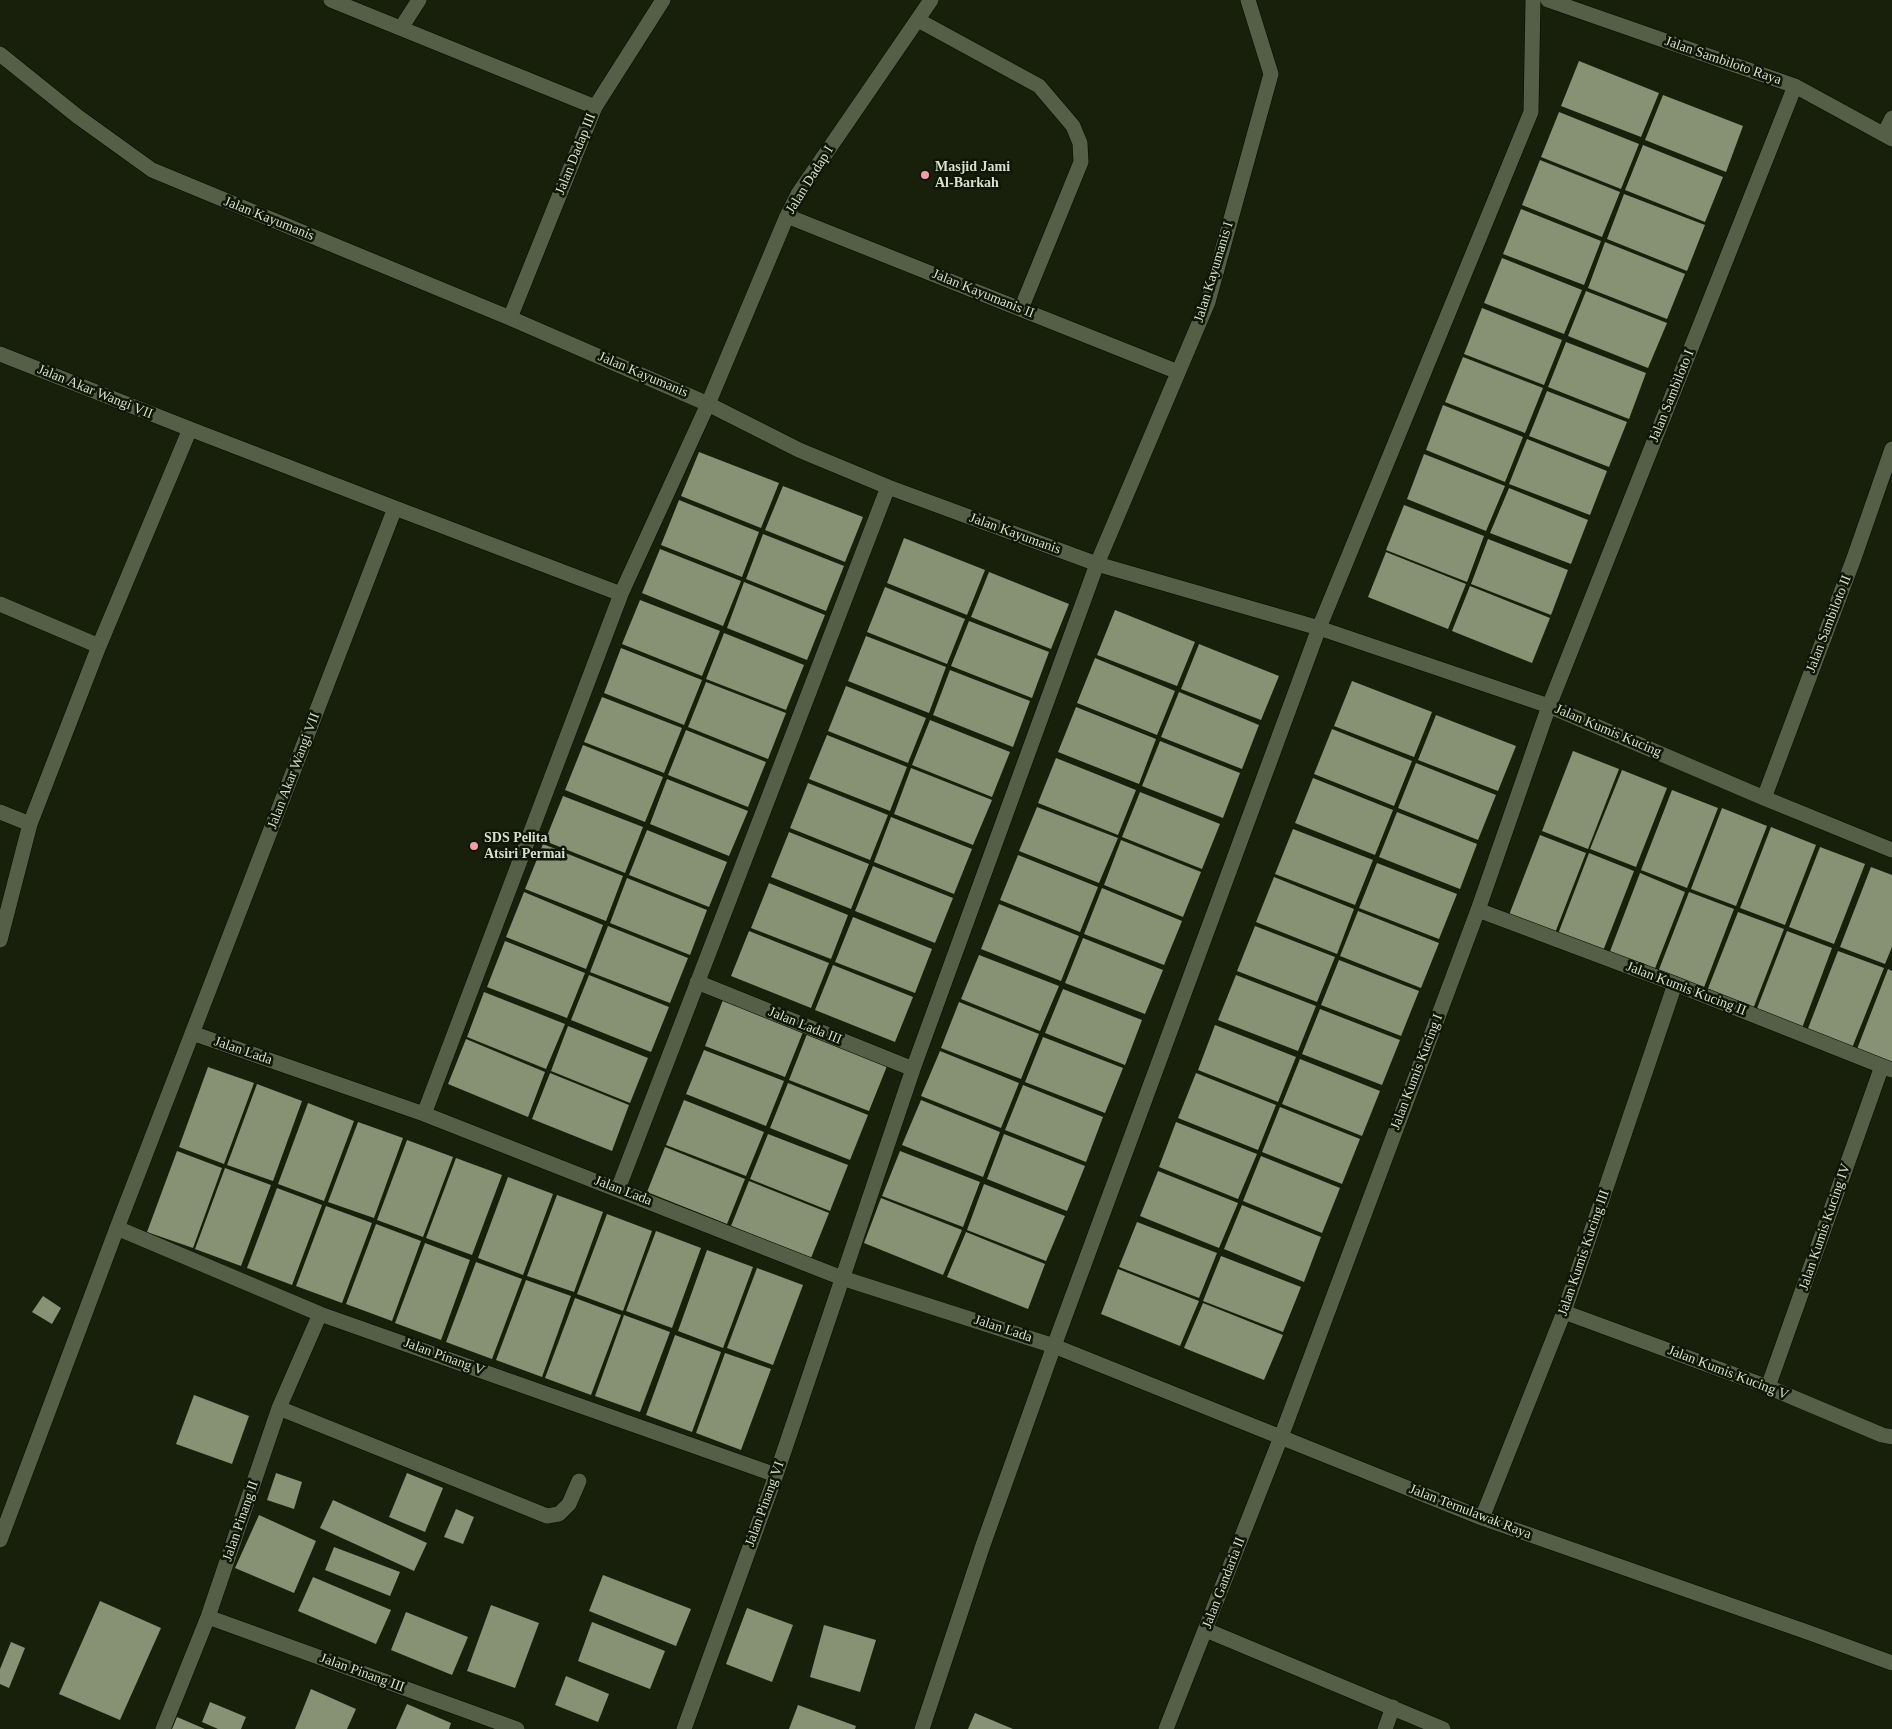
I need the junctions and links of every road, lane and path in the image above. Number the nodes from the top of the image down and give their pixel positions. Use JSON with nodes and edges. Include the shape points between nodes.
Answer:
{"nodes":[{"id":1,"x":331,"y":0,"type":"edge"},
{"id":2,"x":419,"y":0,"type":"edge"},
{"id":3,"x":663,"y":0,"type":"edge"},
{"id":4,"x":931,"y":0,"type":"edge"},
{"id":5,"x":1248,"y":0,"type":"edge"},
{"id":6,"x":1533,"y":0,"type":"edge"},
{"id":7,"x":1548,"y":0,"type":"edge"},
{"id":8,"x":918,"y":20,"type":"junction"},
{"id":9,"x":401,"y":28,"type":"junction"},
{"id":10,"x":0,"y":54,"type":"edge"},
{"id":11,"x":1795,"y":86,"type":"junction"},
{"id":12,"x":595,"y":107,"type":"junction"},
{"id":13,"x":1892,"y":118,"type":"edge"},
{"id":14,"x":1888,"y":136,"type":"edge"},
{"id":15,"x":787,"y":216,"type":"junction"},
{"id":16,"x":1021,"y":309,"type":"junction"},
{"id":17,"x":510,"y":318,"type":"junction"},
{"id":18,"x":0,"y":354,"type":"edge"},
{"id":19,"x":1178,"y":372,"type":"junction"},
{"id":20,"x":708,"y":404,"type":"junction"},
{"id":21,"x":190,"y":429,"type":"junction"},
{"id":22,"x":1892,"y":449,"type":"edge"},
{"id":23,"x":888,"y":487,"type":"junction"},
{"id":24,"x":395,"y":508,"type":"junction"},
{"id":25,"x":1097,"y":564,"type":"junction"},
{"id":26,"x":621,"y":594,"type":"junction"},
{"id":27,"x":0,"y":604,"type":"edge"},
{"id":28,"x":1319,"y":628,"type":"junction"},
{"id":29,"x":99,"y":646,"type":"junction"},
{"id":30,"x":1549,"y":706,"type":"junction"},
{"id":31,"x":1764,"y":798,"type":"junction"},
{"id":32,"x":0,"y":812,"type":"edge"},
{"id":33,"x":30,"y":824,"type":"junction"},
{"id":34,"x":1892,"y":850,"type":"edge"},
{"id":35,"x":1478,"y":910,"type":"junction"},
{"id":36,"x":0,"y":940,"type":"edge"},
{"id":37,"x":697,"y":982,"type":"junction"},
{"id":38,"x":1675,"y":984,"type":"junction"},
{"id":39,"x":192,"y":1033,"type":"junction"},
{"id":40,"x":1887,"y":1068,"type":"edge"},
{"id":41,"x":913,"y":1069,"type":"junction"},
{"id":42,"x":424,"y":1114,"type":"junction"},
{"id":43,"x":618,"y":1189,"type":"junction"},
{"id":44,"x":117,"y":1228,"type":"junction"},
{"id":45,"x":842,"y":1278,"type":"junction"},
{"id":46,"x":1564,"y":1312,"type":"junction"},
{"id":47,"x":320,"y":1314,"type":"junction"},
{"id":48,"x":1054,"y":1346,"type":"junction"},
{"id":49,"x":1768,"y":1388,"type":"junction"},
{"id":50,"x":280,"y":1408,"type":"junction"},
{"id":51,"x":1281,"y":1437,"type":"junction"},
{"id":52,"x":1892,"y":1437,"type":"edge"},
{"id":53,"x":776,"y":1475,"type":"junction"},
{"id":54,"x":579,"y":1481,"type":"dead end"},
{"id":55,"x":1482,"y":1518,"type":"junction"},
{"id":56,"x":1,"y":1535,"type":"edge"},
{"id":57,"x":208,"y":1616,"type":"junction"},
{"id":58,"x":1206,"y":1630,"type":"junction"},
{"id":59,"x":1892,"y":1663,"type":"edge"},
{"id":60,"x":1393,"y":1707,"type":"junction"},
{"id":61,"x":163,"y":1729,"type":"edge"},
{"id":62,"x":517,"y":1729,"type":"edge"},
{"id":63,"x":684,"y":1729,"type":"edge"},
{"id":64,"x":922,"y":1729,"type":"edge"},
{"id":65,"x":1166,"y":1729,"type":"edge"},
{"id":66,"x":1385,"y":1729,"type":"edge"},
{"id":67,"x":1443,"y":1729,"type":"edge"}],
"edges":[{"from":1,"to":9,"type":"street"},
{"from":2,"to":9,"type":"street"},
{"from":3,"to":12,"type":"street","name":"Jalan Dadap III"},
{"from":4,"to":8,"type":"street","name":"Jalan Dadap I"},
{"from":5,"to":19,"type":"street","name":"Jalan Kayumanis I","via":[[1271,74],[1208,302]]},
{"from":6,"to":28,"type":"street","via":[[1531,112]]},
{"from":7,"to":11,"type":"street","name":"Jalan Sambiloto Raya"},
{"from":8,"to":15,"type":"street","name":"Jalan Dadap I","via":[[798,194]]},
{"from":8,"to":16,"type":"street","via":[[1039,86],[1073,126],[1080,142],[1081,162]]},
{"from":9,"to":12,"type":"street"},
{"from":10,"to":17,"type":"street","name":"Jalan Kayumanis","via":[[77,116],[152,170]]},
{"from":11,"to":14,"type":"street","name":"Jalan Sambiloto Raya"},
{"from":11,"to":30,"type":"street","name":"Jalan Sambiloto I"},
{"from":12,"to":17,"type":"street","name":"Jalan Dadap III"},
{"from":13,"to":14,"type":"street"},
{"from":15,"to":16,"type":"street","name":"Jalan Kayumanis II"},
{"from":15,"to":20,"type":"street","name":"Jalan Dadap I"},
{"from":16,"to":19,"type":"street","name":"Jalan Kayumanis II"},
{"from":17,"to":20,"type":"street","name":"Jalan Kayumanis"},
{"from":18,"to":21,"type":"street","name":"Jalan Akar Wangi VII"},
{"from":19,"to":25,"type":"street","name":"Jalan Kayumanis I"},
{"from":20,"to":23,"type":"street","name":"Jalan Kayumanis","via":[[799,450]]},
{"from":20,"to":26,"type":"street","name":"Jalan Dadap I"},
{"from":21,"to":24,"type":"street","name":"Jalan Akar Wangi VII"},
{"from":21,"to":29,"type":"street"},
{"from":22,"to":31,"type":"street","name":"Jalan Sambiloto II"},
{"from":23,"to":25,"type":"street","name":"Jalan Kayumanis"},
{"from":23,"to":37,"type":"street"},
{"from":24,"to":26,"type":"street","name":"Jalan Akar Wangi VII"},
{"from":24,"to":39,"type":"street","name":"Jalan Akar Wangi VII"},
{"from":25,"to":28,"type":"street","name":"Jalan Kayumanis"},
{"from":25,"to":41,"type":"street","name":"Jalan Kayumanis I"},
{"from":26,"to":42,"type":"street","name":"Jalan Dadap I"},
{"from":27,"to":29,"type":"street"},
{"from":28,"to":30,"type":"street","name":"Jalan Kumis Kucing"},
{"from":28,"to":48,"type":"street"},
{"from":29,"to":33,"type":"street"},
{"from":30,"to":31,"type":"street","name":"Jalan Kumis Kucing"},
{"from":30,"to":35,"type":"street","name":"Jalan Kumis Kucing I"},
{"from":31,"to":34,"type":"street","name":"Jalan Kumis Kucing"},
{"from":32,"to":33,"type":"street"},
{"from":33,"to":36,"type":"street"},
{"from":35,"to":38,"type":"street","name":"Jalan Kumis Kucing II"},
{"from":35,"to":51,"type":"street","name":"Jalan Kumis Kucing I"},
{"from":37,"to":41,"type":"street","name":"Jalan Lada III"},
{"from":37,"to":43,"type":"street"},
{"from":38,"to":40,"type":"street","name":"Jalan Kumis Kucing II"},
{"from":38,"to":46,"type":"street","name":"Jalan Kumis Kucing III"},
{"from":39,"to":42,"type":"street","name":"Jalan Lada"},
{"from":39,"to":44,"type":"street","name":"Jalan Akar Wangi VII"},
{"from":40,"to":49,"type":"street","name":"Jalan Kumis Kucing IV"},
{"from":41,"to":45,"type":"street","name":"Jalan Pinang VI"},
{"from":42,"to":43,"type":"street","name":"Jalan Lada"},
{"from":43,"to":45,"type":"street","name":"Jalan Lada"},
{"from":44,"to":47,"type":"street","name":"Jalan Pinang V"},
{"from":44,"to":56,"type":"street","name":"Jalan Akar Wangi VII"},
{"from":45,"to":48,"type":"street","name":"Jalan Lada"},
{"from":45,"to":53,"type":"street","name":"Jalan Pinang VI"},
{"from":46,"to":49,"type":"street","name":"Jalan Kumis Kucing V"},
{"from":46,"to":55,"type":"street","name":"Jalan Kumis Kucing III"},
{"from":47,"to":50,"type":"street","name":"Jalan Pinang II"},
{"from":47,"to":53,"type":"street","name":"Jalan Pinang V"},
{"from":48,"to":51,"type":"street","name":"Jalan Temulawak Raya"},
{"from":48,"to":64,"type":"street"},
{"from":49,"to":52,"type":"street","name":"Jalan Kumis Kucing V"},
{"from":50,"to":54,"type":"street","via":[[547,1516],[559,1514],[569,1504]]},
{"from":50,"to":57,"type":"street","name":"Jalan Pinang II"},
{"from":51,"to":55,"type":"street","name":"Jalan Temulawak Raya"},
{"from":51,"to":58,"type":"street","name":"Jalan Gandaria II"},
{"from":53,"to":63,"type":"street","name":"Jalan Pinang VI"},
{"from":55,"to":59,"type":"street","name":"Jalan Temulawak Raya"},
{"from":57,"to":61,"type":"street","name":"Jalan Pinang II"},
{"from":57,"to":62,"type":"street","name":"Jalan Pinang III"},
{"from":58,"to":60,"type":"street"},
{"from":58,"to":65,"type":"street","name":"Jalan Gandaria II"},
{"from":60,"to":66,"type":"street"},
{"from":60,"to":67,"type":"street"}]}
